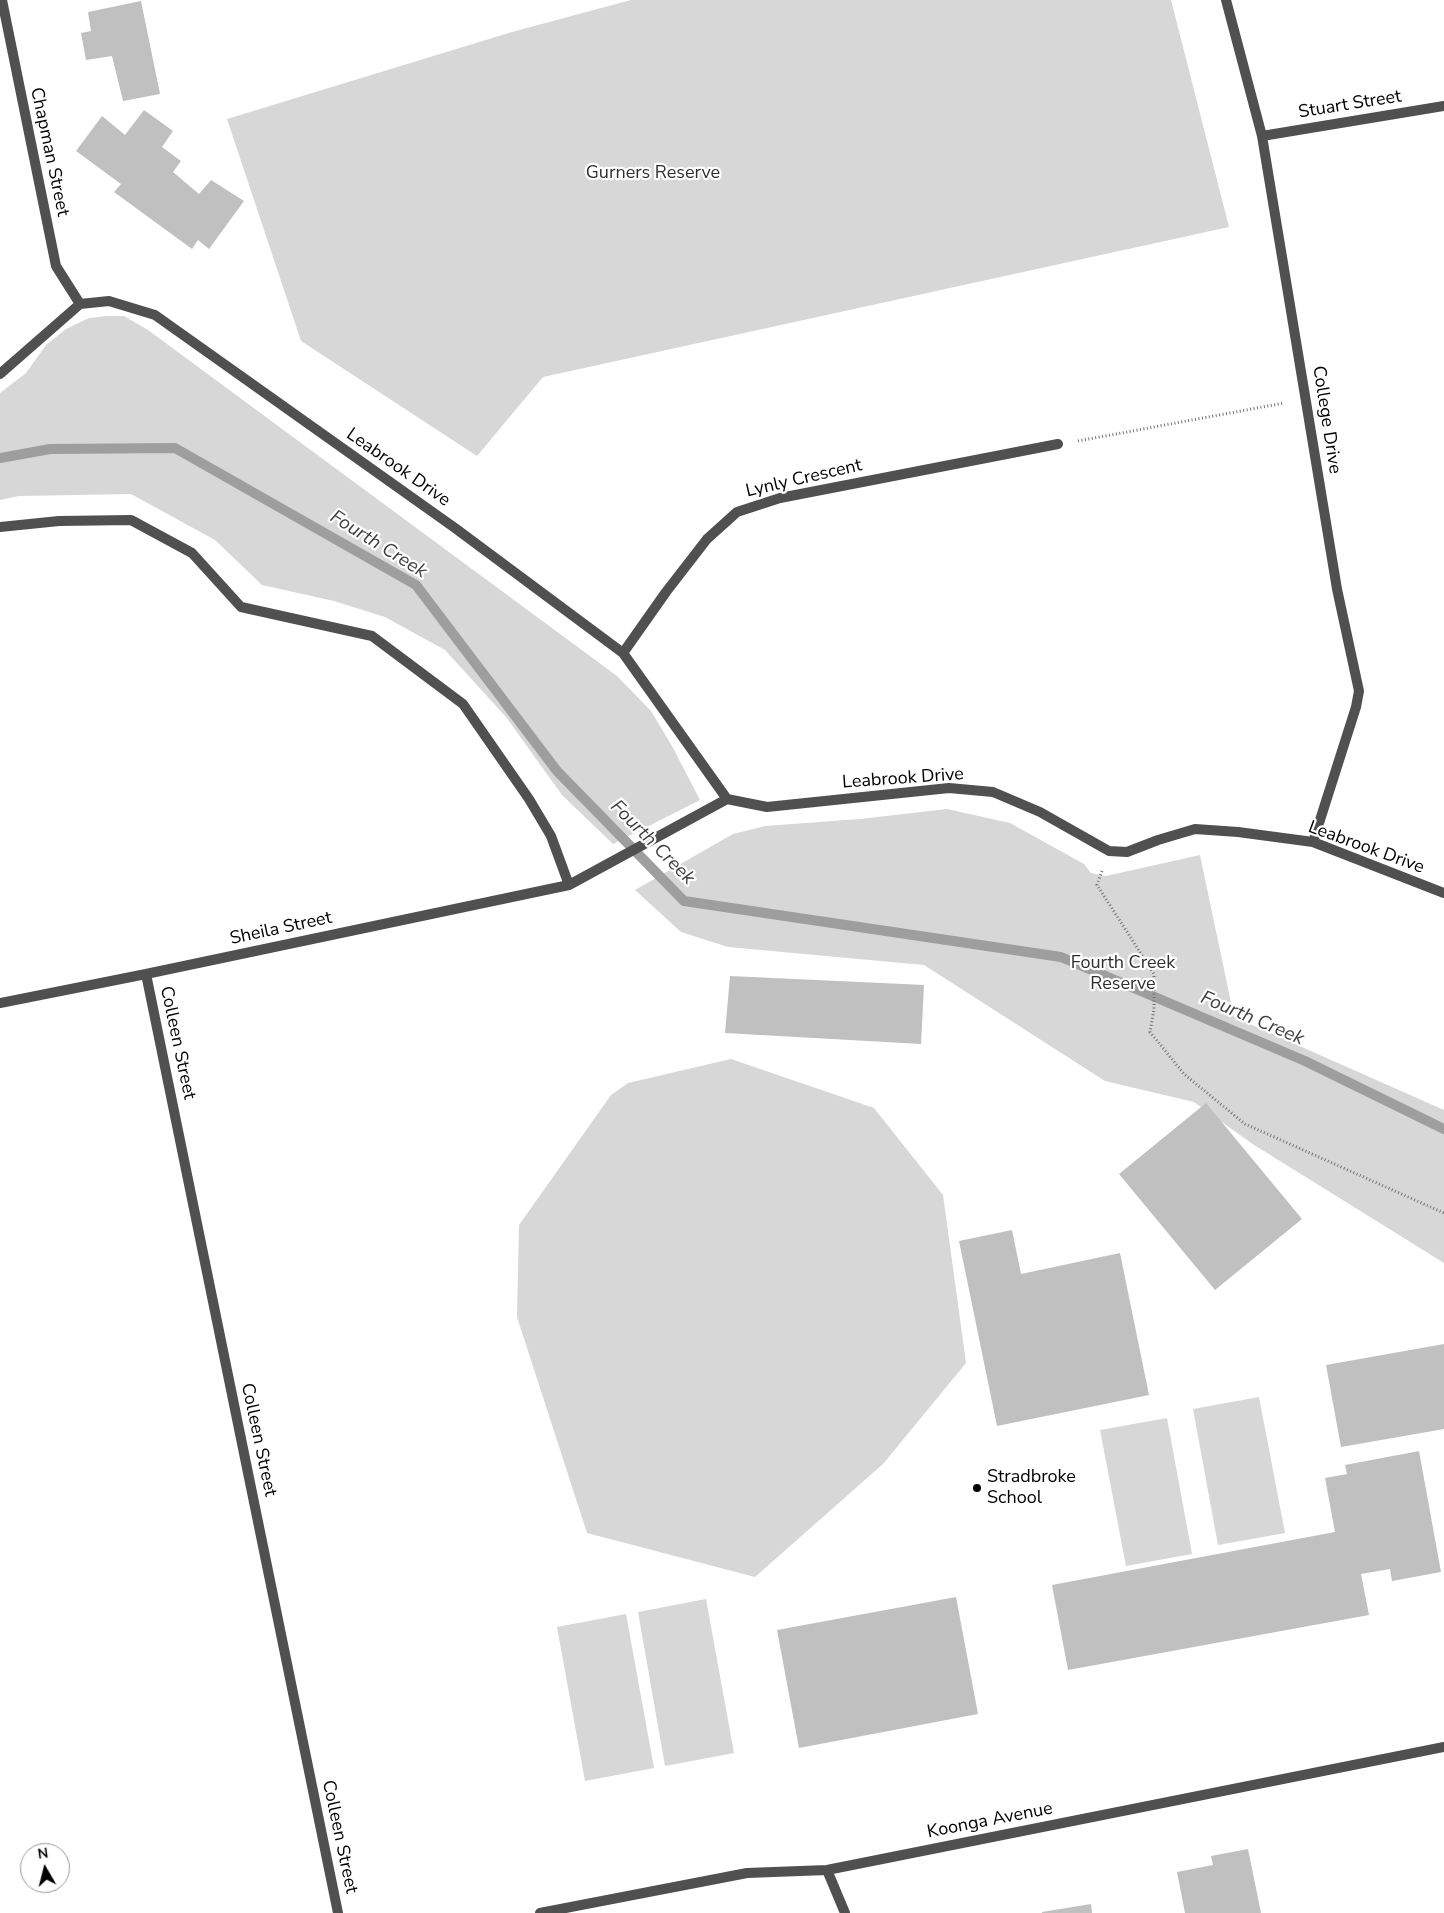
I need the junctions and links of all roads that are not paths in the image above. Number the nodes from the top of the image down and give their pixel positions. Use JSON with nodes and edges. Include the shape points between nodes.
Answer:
{"nodes":[{"id":1,"x":2,"y":0,"type":"edge"},
{"id":2,"x":1226,"y":0,"type":"edge"},
{"id":3,"x":1444,"y":106,"type":"edge"},
{"id":4,"x":1262,"y":136,"type":"junction"},
{"id":5,"x":80,"y":304,"type":"junction"},
{"id":6,"x":0,"y":374,"type":"edge"},
{"id":7,"x":1058,"y":444,"type":"road end"},
{"id":8,"x":0,"y":527,"type":"edge"},
{"id":9,"x":623,"y":653,"type":"junction"},
{"id":10,"x":728,"y":799,"type":"junction"},
{"id":11,"x":1313,"y":842,"type":"junction"},
{"id":12,"x":569,"y":885,"type":"junction"},
{"id":13,"x":1444,"y":893,"type":"edge"},
{"id":14,"x":146,"y":974,"type":"junction"},
{"id":15,"x":0,"y":1003,"type":"edge"},
{"id":16,"x":1444,"y":1747,"type":"edge"},
{"id":17,"x":827,"y":1870,"type":"junction"},
{"id":18,"x":338,"y":1913,"type":"edge"},
{"id":19,"x":540,"y":1913,"type":"edge"},
{"id":20,"x":845,"y":1913,"type":"edge"}],
"edges":[{"from":1,"to":5,"type":"street","name":"Chapman Street","via":[[56,266]]},
{"from":2,"to":4,"type":"street","name":"College Drive"},
{"from":3,"to":4,"type":"street","name":"Stuart Street"},
{"from":4,"to":11,"type":"street","name":"College Drive","via":[[1338,589],[1359,691]]},
{"from":5,"to":6,"type":"street"},
{"from":5,"to":9,"type":"street","name":"Leabrook Drive","via":[[109,301],[155,315],[447,522]]},
{"from":7,"to":9,"type":"street","name":"Lynly Crescent","via":[[780,498],[737,512],[707,539]]},
{"from":8,"to":12,"type":"street","via":[[59,521],[131,520],[192,553],[241,606],[372,636],[463,704],[551,836]]},
{"from":9,"to":10,"type":"street","name":"Leabrook Drive"},
{"from":10,"to":11,"type":"street","name":"Leabrook Drive","via":[[767,807],[949,788],[993,792],[1040,812],[1109,851],[1127,852],[1195,829]]},
{"from":10,"to":12,"type":"street"},
{"from":11,"to":13,"type":"street","name":"Leabrook Drive"},
{"from":12,"to":14,"type":"street","name":"Sheila Street"},
{"from":14,"to":15,"type":"street","name":"Sheila Street"},
{"from":14,"to":18,"type":"street","name":"Colleen Street"},
{"from":16,"to":17,"type":"street","name":"Koonga Avenue"},
{"from":17,"to":19,"type":"street","name":"Koonga Avenue","via":[[746,1873]]},
{"from":17,"to":20,"type":"street"}]}
